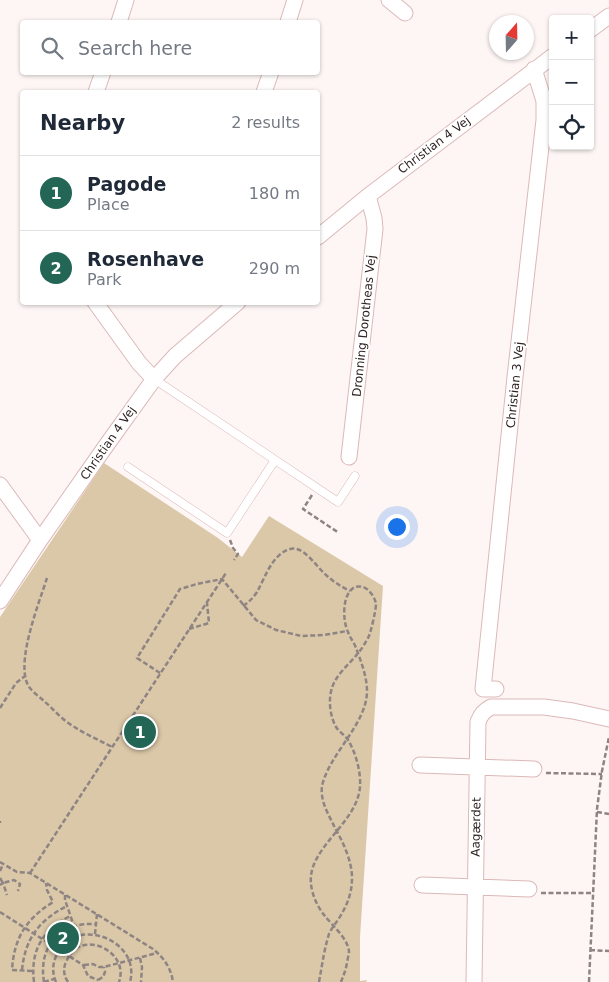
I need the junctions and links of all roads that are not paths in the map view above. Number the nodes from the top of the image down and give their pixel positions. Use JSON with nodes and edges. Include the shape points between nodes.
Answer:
{"nodes":[{"id":1,"x":126,"y":0,"type":"edge"},
{"id":2,"x":295,"y":0,"type":"edge"},
{"id":3,"x":389,"y":0,"type":"edge"},
{"id":4,"x":406,"y":12,"type":"dead end"},
{"id":5,"x":609,"y":16,"type":"edge"},
{"id":6,"x":120,"y":20,"type":"edge"},
{"id":7,"x":289,"y":20,"type":"edge"},
{"id":8,"x":594,"y":27,"type":"edge"},
{"id":9,"x":549,"y":59,"type":"edge"},
{"id":10,"x":534,"y":69,"type":"junction"},
{"id":11,"x":101,"y":75,"type":"edge"},
{"id":12,"x":270,"y":75,"type":"edge"},
{"id":13,"x":97,"y":90,"type":"edge"},
{"id":14,"x":265,"y":90,"type":"edge"},
{"id":15,"x":368,"y":196,"type":"junction"},
{"id":16,"x":320,"y":235,"type":"edge"},
{"id":17,"x":97,"y":305,"type":"edge"},
{"id":18,"x":234,"y":305,"type":"edge"},
{"id":19,"x":154,"y":379,"type":"junction"},
{"id":20,"x":349,"y":457,"type":"dead end"},
{"id":21,"x":276,"y":460,"type":"junction"},
{"id":22,"x":128,"y":467,"type":"dead end"},
{"id":23,"x":355,"y":476,"type":"dead end"},
{"id":24,"x":0,"y":484,"type":"edge"},
{"id":25,"x":40,"y":540,"type":"junction"},
{"id":26,"x":0,"y":601,"type":"edge"},
{"id":27,"x":496,"y":690,"type":"dead end"},
{"id":28,"x":609,"y":719,"type":"edge"},
{"id":29,"x":420,"y":765,"type":"dead end"},
{"id":30,"x":477,"y":767,"type":"junction"},
{"id":31,"x":534,"y":769,"type":"road end"},
{"id":32,"x":422,"y":885,"type":"dead end"},
{"id":33,"x":475,"y":887,"type":"junction"},
{"id":34,"x":529,"y":889,"type":"road end"},
{"id":35,"x":474,"y":982,"type":"edge"}],
"edges":[{"from":1,"to":6,"type":"street"},
{"from":2,"to":7,"type":"street"},
{"from":3,"to":4,"type":"street"},
{"from":5,"to":8,"type":"street"},
{"from":9,"to":10,"type":"street","name":"Christian 4 Vej"},
{"from":10,"to":15,"type":"street","name":"Christian 4 Vej"},
{"from":10,"to":27,"type":"street","name":"Christian 3 Vej","via":[[544,101],[544,120],[482,689]]},
{"from":11,"to":13,"type":"street"},
{"from":12,"to":14,"type":"street"},
{"from":15,"to":16,"type":"street","name":"Christian 4 Vej"},
{"from":15,"to":20,"type":"street","name":"Dronning Dorotheas Vej","via":[[375,229]]},
{"from":17,"to":19,"type":"street"},
{"from":18,"to":19,"type":"street","name":"Christian 4 Vej","via":[[175,356]]},
{"from":19,"to":21,"type":"lane"},
{"from":19,"to":25,"type":"street","name":"Christian 4 Vej"},
{"from":21,"to":22,"type":"lane","via":[[227,533]]},
{"from":21,"to":23,"type":"lane","via":[[338,502]]},
{"from":24,"to":25,"type":"street"},
{"from":25,"to":26,"type":"street","name":"Christian 4 Vej"},
{"from":28,"to":30,"type":"street","name":"Aagærdet","via":[[544,707],[491,707],[485,710],[478,722]]},
{"from":29,"to":30,"type":"street"},
{"from":30,"to":31,"type":"street"},
{"from":30,"to":33,"type":"street","name":"Aagærdet"},
{"from":32,"to":33,"type":"street"},
{"from":33,"to":34,"type":"street"},
{"from":33,"to":35,"type":"street","name":"Aagærdet"}]}
